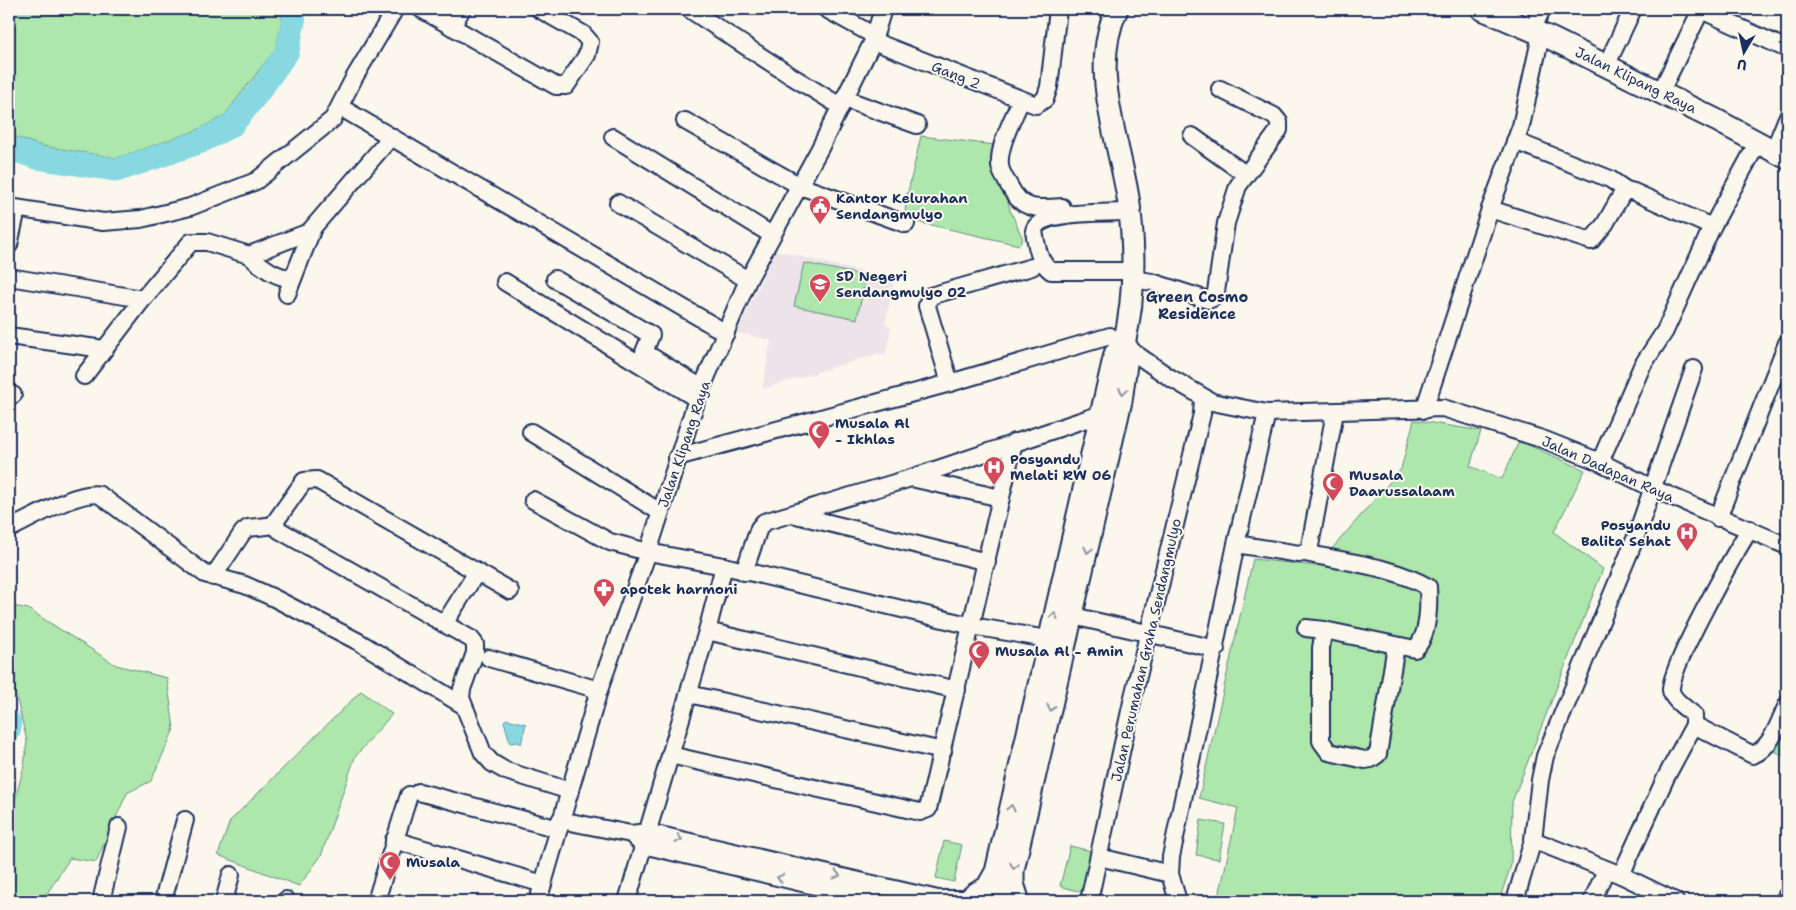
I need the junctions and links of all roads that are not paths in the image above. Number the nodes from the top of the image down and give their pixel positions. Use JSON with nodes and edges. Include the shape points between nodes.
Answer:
{"nodes":[{"id":1,"x":395,"y":9,"type":"edge"},
{"id":2,"x":421,"y":9,"type":"edge"},
{"id":3,"x":462,"y":9,"type":"edge"},
{"id":4,"x":539,"y":9,"type":"edge"},
{"id":5,"x":689,"y":9,"type":"edge"},
{"id":6,"x":826,"y":9,"type":"edge"},
{"id":7,"x":883,"y":9,"type":"edge"},
{"id":8,"x":1058,"y":9,"type":"edge"},
{"id":9,"x":1117,"y":9,"type":"edge"},
{"id":10,"x":1482,"y":9,"type":"edge"},
{"id":11,"x":1542,"y":9,"type":"edge"},
{"id":12,"x":1633,"y":9,"type":"edge"},
{"id":13,"x":1700,"y":9,"type":"edge"},
{"id":14,"x":452,"y":27,"type":"junction"},
{"id":15,"x":1537,"y":33,"type":"junction"},
{"id":16,"x":874,"y":38,"type":"junction"},
{"id":17,"x":1787,"y":49,"type":"edge"},
{"id":18,"x":1606,"y":66,"type":"junction"},
{"id":19,"x":1220,"y":89,"type":"dead end"},
{"id":20,"x":1660,"y":93,"type":"junction"},
{"id":21,"x":1021,"y":100,"type":"junction"},
{"id":22,"x":842,"y":102,"type":"junction"},
{"id":23,"x":340,"y":107,"type":"junction"},
{"id":24,"x":1787,"y":118,"type":"edge"},
{"id":25,"x":685,"y":121,"type":"dead end"},
{"id":26,"x":917,"y":125,"type":"dead end"},
{"id":27,"x":1192,"y":136,"type":"dead end"},
{"id":28,"x":391,"y":137,"type":"junction"},
{"id":29,"x":613,"y":137,"type":"dead end"},
{"id":30,"x":1515,"y":141,"type":"junction"},
{"id":31,"x":1773,"y":150,"type":"edge"},
{"id":32,"x":1245,"y":174,"type":"junction"},
{"id":33,"x":800,"y":186,"type":"junction"},
{"id":34,"x":1626,"y":190,"type":"junction"},
{"id":35,"x":618,"y":203,"type":"dead end"},
{"id":36,"x":13,"y":208,"type":"edge"},
{"id":37,"x":1129,"y":208,"type":"junction"},
{"id":38,"x":1490,"y":209,"type":"junction"},
{"id":39,"x":906,"y":224,"type":"dead end"},
{"id":40,"x":1712,"y":228,"type":"junction"},
{"id":41,"x":312,"y":230,"type":"junction"},
{"id":42,"x":772,"y":235,"type":"junction"},
{"id":43,"x":9,"y":246,"type":"edge"},
{"id":44,"x":249,"y":255,"type":"junction"},
{"id":45,"x":1032,"y":267,"type":"dead end"},
{"id":46,"x":1133,"y":275,"type":"junction"},
{"id":47,"x":9,"y":278,"type":"edge"},
{"id":48,"x":293,"y":278,"type":"junction"},
{"id":49,"x":555,"y":279,"type":"dead end"},
{"id":50,"x":748,"y":280,"type":"junction"},
{"id":51,"x":505,"y":282,"type":"dead end"},
{"id":52,"x":287,"y":294,"type":"dead end"},
{"id":53,"x":143,"y":299,"type":"junction"},
{"id":54,"x":726,"y":333,"type":"junction"},
{"id":55,"x":9,"y":336,"type":"edge"},
{"id":56,"x":1787,"y":343,"type":"edge"},
{"id":57,"x":1124,"y":344,"type":"junction"},
{"id":58,"x":104,"y":349,"type":"junction"},
{"id":59,"x":1694,"y":369,"type":"dead end"},
{"id":60,"x":84,"y":376,"type":"dead end"},
{"id":61,"x":950,"y":383,"type":"junction"},
{"id":62,"x":699,"y":394,"type":"junction"},
{"id":63,"x":1204,"y":398,"type":"junction"},
{"id":64,"x":1424,"y":410,"type":"junction"},
{"id":65,"x":1335,"y":412,"type":"junction"},
{"id":66,"x":1267,"y":413,"type":"junction"},
{"id":67,"x":1101,"y":414,"type":"junction"},
{"id":68,"x":530,"y":432,"type":"dead end"},
{"id":69,"x":1014,"y":442,"type":"junction"},
{"id":70,"x":1101,"y":451,"type":"junction"},
{"id":71,"x":677,"y":457,"type":"junction"},
{"id":72,"x":1600,"y":462,"type":"junction"},
{"id":73,"x":911,"y":478,"type":"junction"},
{"id":74,"x":1652,"y":488,"type":"junction"},
{"id":75,"x":1001,"y":498,"type":"junction"},
{"id":76,"x":533,"y":500,"type":"dead end"},
{"id":77,"x":660,"y":512,"type":"junction"},
{"id":78,"x":792,"y":514,"type":"junction"},
{"id":79,"x":1718,"y":518,"type":"junction"},
{"id":80,"x":276,"y":525,"type":"junction"},
{"id":81,"x":9,"y":529,"type":"edge"},
{"id":82,"x":1750,"y":529,"type":"junction"},
{"id":83,"x":1236,"y":544,"type":"junction"},
{"id":84,"x":1787,"y":546,"type":"edge"},
{"id":85,"x":648,"y":552,"type":"junction"},
{"id":86,"x":1305,"y":553,"type":"junction"},
{"id":87,"x":987,"y":562,"type":"junction"},
{"id":88,"x":724,"y":566,"type":"junction"},
{"id":89,"x":477,"y":572,"type":"junction"},
{"id":90,"x":744,"y":572,"type":"junction"},
{"id":91,"x":212,"y":577,"type":"junction"},
{"id":92,"x":510,"y":592,"type":"dead end"},
{"id":93,"x":1073,"y":616,"type":"junction"},
{"id":94,"x":444,"y":624,"type":"junction"},
{"id":95,"x":972,"y":626,"type":"junction"},
{"id":96,"x":1306,"y":628,"type":"dead end"},
{"id":97,"x":1324,"y":630,"type":"junction"},
{"id":98,"x":707,"y":631,"type":"junction"},
{"id":99,"x":1149,"y":632,"type":"junction"},
{"id":100,"x":1058,"y":641,"type":"junction"},
{"id":101,"x":1396,"y":646,"type":"junction"},
{"id":102,"x":1216,"y":649,"type":"junction"},
{"id":103,"x":489,"y":658,"type":"dead end"},
{"id":104,"x":599,"y":690,"type":"junction"},
{"id":105,"x":957,"y":690,"type":"junction"},
{"id":106,"x":688,"y":694,"type":"junction"},
{"id":107,"x":462,"y":704,"type":"junction"},
{"id":108,"x":1787,"y":705,"type":"edge"},
{"id":109,"x":1694,"y":724,"type":"junction"},
{"id":110,"x":943,"y":752,"type":"junction"},
{"id":111,"x":670,"y":755,"type":"junction"},
{"id":112,"x":570,"y":791,"type":"junction"},
{"id":113,"x":185,"y":820,"type":"dead end"},
{"id":114,"x":560,"y":824,"type":"junction"},
{"id":115,"x":119,"y":827,"type":"dead end"},
{"id":116,"x":640,"y":837,"type":"junction"},
{"id":117,"x":394,"y":840,"type":"junction"},
{"id":118,"x":1533,"y":840,"type":"junction"},
{"id":119,"x":1099,"y":856,"type":"junction"},
{"id":120,"x":1613,"y":872,"type":"junction"},
{"id":121,"x":1170,"y":874,"type":"junction"},
{"id":122,"x":231,"y":875,"type":"dead end"},
{"id":123,"x":543,"y":884,"type":"junction"},
{"id":124,"x":987,"y":888,"type":"junction"},
{"id":125,"x":1787,"y":895,"type":"edge"},
{"id":126,"x":1019,"y":899,"type":"edge"},
{"id":127,"x":968,"y":900,"type":"edge"},
{"id":128,"x":1177,"y":900,"type":"edge"},
{"id":129,"x":101,"y":901,"type":"edge"},
{"id":130,"x":163,"y":901,"type":"edge"},
{"id":131,"x":224,"y":901,"type":"edge"},
{"id":132,"x":376,"y":901,"type":"edge"},
{"id":133,"x":538,"y":901,"type":"edge"},
{"id":134,"x":627,"y":901,"type":"edge"},
{"id":135,"x":878,"y":901,"type":"edge"},
{"id":136,"x":1089,"y":901,"type":"edge"},
{"id":137,"x":1515,"y":901,"type":"edge"},
{"id":138,"x":1592,"y":901,"type":"edge"},
{"id":139,"x":1675,"y":901,"type":"edge"},
{"id":140,"x":1784,"y":901,"type":"edge"}],
"edges":[{"from":1,"to":23,"type":"street"},
{"from":2,"to":14,"type":"street"},
{"from":3,"to":14,"type":"street"},
{"from":4,"to":14,"type":"street","via":[[589,39],[587,55],[566,86],[556,86]]},
{"from":5,"to":22,"type":"street","via":[[788,74]]},
{"from":6,"to":16,"type":"street","name":"Gang 2"},
{"from":7,"to":16,"type":"street","name":"Jalan Klipang Raya"},
{"from":8,"to":21,"type":"street","name":"Gang 2","via":[[1045,99],[1034,105]]},
{"from":9,"to":37,"type":"main road","via":[[1110,23],[1105,75]]},
{"from":10,"to":15,"type":"main road","name":"Jalan Klipang Raya"},
{"from":11,"to":15,"type":"street"},
{"from":12,"to":18,"type":"street"},
{"from":13,"to":17,"type":"street"},
{"from":13,"to":20,"type":"street"},
{"from":15,"to":18,"type":"main road","name":"Jalan Klipang Raya"},
{"from":15,"to":30,"type":"street","via":[[1531,88]]},
{"from":16,"to":21,"type":"street","name":"Gang 2"},
{"from":16,"to":22,"type":"street","name":"Jalan Klipang Raya"},
{"from":18,"to":20,"type":"main road","name":"Jalan Klipang Raya"},
{"from":19,"to":32,"type":"street","via":[[1274,116],[1279,122],[1280,130]]},
{"from":20,"to":31,"type":"main road","name":"Jalan Klipang Raya"},
{"from":21,"to":37,"type":"street","via":[[1006,136],[1000,164],[1018,201],[1036,209]]},
{"from":22,"to":26,"type":"street"},
{"from":22,"to":33,"type":"street","name":"Jalan Klipang Raya"},
{"from":23,"to":28,"type":"street"},
{"from":23,"to":36,"type":"street","via":[[323,128],[256,181],[190,207],[140,219],[103,222]]},
{"from":24,"to":31,"type":"street"},
{"from":25,"to":33,"type":"street"},
{"from":27,"to":32,"type":"street"},
{"from":28,"to":41,"type":"street"},
{"from":28,"to":54,"type":"street"},
{"from":29,"to":42,"type":"street"},
{"from":30,"to":34,"type":"street","via":[[1610,179]]},
{"from":30,"to":38,"type":"street"},
{"from":31,"to":40,"type":"street"},
{"from":32,"to":46,"type":"street","via":[[1226,223],[1213,298],[1208,300]]},
{"from":33,"to":39,"type":"street"},
{"from":33,"to":42,"type":"street","name":"Jalan Klipang Raya"},
{"from":34,"to":38,"type":"street","via":[[1591,241]]},
{"from":34,"to":40,"type":"street"},
{"from":35,"to":50,"type":"street"},
{"from":36,"to":43,"type":"street"},
{"from":37,"to":46,"type":"main road"},
{"from":37,"to":46,"type":"street","via":[[1047,218],[1039,221],[1034,230],[1040,257],[1051,271]]},
{"from":38,"to":64,"type":"street"},
{"from":40,"to":72,"type":"street","via":[[1665,330],[1642,366]]},
{"from":41,"to":44,"type":"street"},
{"from":41,"to":48,"type":"street"},
{"from":42,"to":50,"type":"street","name":"Jalan Klipang Raya"},
{"from":44,"to":48,"type":"street","via":[[284,278]]},
{"from":44,"to":53,"type":"street","via":[[207,242],[191,242]]},
{"from":45,"to":61,"type":"street","via":[[930,296],[927,306]]},
{"from":46,"to":57,"type":"main road","via":[[1133,302]]},
{"from":47,"to":53,"type":"street"},
{"from":48,"to":52,"type":"street"},
{"from":49,"to":62,"type":"street","via":[[651,334],[644,352]]},
{"from":50,"to":54,"type":"street","name":"Jalan Klipang Raya"},
{"from":51,"to":62,"type":"street"},
{"from":53,"to":58,"type":"street"},
{"from":54,"to":62,"type":"street","name":"Jalan Klipang Raya"},
{"from":55,"to":58,"type":"street"},
{"from":56,"to":79,"type":"street"},
{"from":57,"to":61,"type":"street","via":[[1110,336]]},
{"from":57,"to":63,"type":"street","name":"Jalan Dadapan Raya"},
{"from":57,"to":67,"type":"main road","via":[[1117,347]]},
{"from":57,"to":70,"type":"main road","one_way":true,"via":[[1128,349],[1121,401]]},
{"from":58,"to":60,"type":"street"},
{"from":59,"to":74,"type":"street"},
{"from":61,"to":71,"type":"street"},
{"from":62,"to":71,"type":"street","name":"Jalan Klipang Raya"},
{"from":63,"to":66,"type":"street","name":"Jalan Dadapan Raya"},
{"from":63,"to":99,"type":"street","name":"Jalan Perumahan Graha Sendangmulyo"},
{"from":64,"to":65,"type":"street","name":"Jalan Dadapan Raya"},
{"from":64,"to":72,"type":"street","name":"Jalan Dadapan Raya","via":[[1444,408],[1459,412]]},
{"from":65,"to":66,"type":"street","name":"Jalan Dadapan Raya"},
{"from":65,"to":86,"type":"street","via":[[1310,548]]},
{"from":66,"to":83,"type":"street"},
{"from":67,"to":69,"type":"street"},
{"from":67,"to":70,"type":"main road"},
{"from":68,"to":77,"type":"street"},
{"from":69,"to":73,"type":"street"},
{"from":69,"to":75,"type":"street"},
{"from":70,"to":93,"type":"main road","one_way":true},
{"from":100,"to":70,"type":"main road","one_way":true},
{"from":71,"to":77,"type":"street","name":"Jalan Klipang Raya"},
{"from":72,"to":74,"type":"street","name":"Jalan Dadapan Raya"},
{"from":73,"to":75,"type":"street"},
{"from":73,"to":78,"type":"street"},
{"from":74,"to":79,"type":"street","name":"Jalan Dadapan Raya"},
{"from":74,"to":118,"type":"street","via":[[1635,539],[1545,756]]},
{"from":75,"to":87,"type":"street"},
{"from":76,"to":85,"type":"street","via":[[610,542]]},
{"from":77,"to":85,"type":"street","name":"Jalan Klipang Raya"},
{"from":78,"to":87,"type":"street"},
{"from":78,"to":90,"type":"street","via":[[760,525]]},
{"from":79,"to":82,"type":"street","name":"Jalan Dadapan Raya"},
{"from":80,"to":89,"type":"street","via":[[278,516],[304,481],[317,480]]},
{"from":80,"to":91,"type":"street","via":[[248,528],[242,532]]},
{"from":80,"to":94,"type":"street","via":[[279,530]]},
{"from":81,"to":91,"type":"street","via":[[74,499],[96,494],[191,566]]},
{"from":82,"to":84,"type":"street","name":"Jalan Dadapan Raya"},
{"from":82,"to":109,"type":"street","via":[[1706,608],[1672,684],[1674,698],[1694,715]]},
{"from":83,"to":86,"type":"street"},
{"from":83,"to":102,"type":"street"},
{"from":85,"to":88,"type":"street"},
{"from":85,"to":104,"type":"street","name":"Jalan Klipang Raya"},
{"from":86,"to":101,"type":"street","via":[[1414,579],[1428,588],[1427,618],[1421,644],[1415,650]]},
{"from":87,"to":95,"type":"street"},
{"from":88,"to":90,"type":"street"},
{"from":88,"to":98,"type":"street"},
{"from":89,"to":92,"type":"street"},
{"from":89,"to":94,"type":"street"},
{"from":90,"to":95,"type":"street"},
{"from":91,"to":107,"type":"street","via":[[245,585],[274,598],[358,642]]},
{"from":93,"to":99,"type":"street"},
{"from":93,"to":100,"type":"main road"},
{"from":94,"to":107,"type":"street","via":[[475,644],[462,690]]},
{"from":95,"to":100,"type":"street"},
{"from":95,"to":105,"type":"street"},
{"from":96,"to":97,"type":"street"},
{"from":97,"to":101,"type":"street"},
{"from":97,"to":101,"type":"street","via":[[1321,648],[1321,741],[1329,752],[1365,760],[1378,754]]},
{"from":98,"to":105,"type":"street"},
{"from":98,"to":106,"type":"street"},
{"from":99,"to":102,"type":"street"},
{"from":99,"to":119,"type":"street","name":"Jalan Perumahan Graha Sendangmulyo"},
{"from":124,"to":100,"type":"main road","one_way":true,"via":[[996,872]]},
{"from":100,"to":126,"type":"main road","one_way":true,"via":[[1013,870],[1013,884]]},
{"from":102,"to":121,"type":"street"},
{"from":103,"to":104,"type":"street"},
{"from":104,"to":112,"type":"street","name":"Jalan Klipang Raya"},
{"from":105,"to":110,"type":"street"},
{"from":106,"to":110,"type":"street"},
{"from":106,"to":111,"type":"street"},
{"from":107,"to":112,"type":"street","via":[[483,753],[492,763],[506,771]]},
{"from":108,"to":109,"type":"street","via":[[1768,744],[1753,755]]},
{"from":109,"to":120,"type":"street"},
{"from":110,"to":111,"type":"street","via":[[930,806],[923,812]]},
{"from":111,"to":116,"type":"street"},
{"from":112,"to":114,"type":"street","name":"Jalan Klipang Raya"},
{"from":113,"to":130,"type":"street"},
{"from":114,"to":116,"type":"street"},
{"from":114,"to":117,"type":"street","via":[[414,794]]},
{"from":114,"to":123,"type":"street","name":"Jalan Klipang Raya"},
{"from":115,"to":129,"type":"street"},
{"from":116,"to":127,"type":"street","one_way":true,"via":[[938,899]]},
{"from":116,"to":134,"type":"street"},
{"from":135,"to":116,"type":"street","one_way":true},
{"from":117,"to":123,"type":"street"},
{"from":117,"to":132,"type":"street"},
{"from":118,"to":120,"type":"street"},
{"from":118,"to":137,"type":"street"},
{"from":119,"to":121,"type":"street"},
{"from":119,"to":136,"type":"street","name":"Jalan Perumahan Graha Sendangmulyo"},
{"from":120,"to":138,"type":"street"},
{"from":120,"to":139,"type":"street"},
{"from":121,"to":128,"type":"street"},
{"from":122,"to":131,"type":"street"},
{"from":123,"to":133,"type":"street","name":"Jalan Klipang Raya"},
{"from":124,"to":126,"type":"main road","via":[[998,887]]},
{"from":124,"to":127,"type":"main road"},
{"from":125,"to":140,"type":"street"}]}
